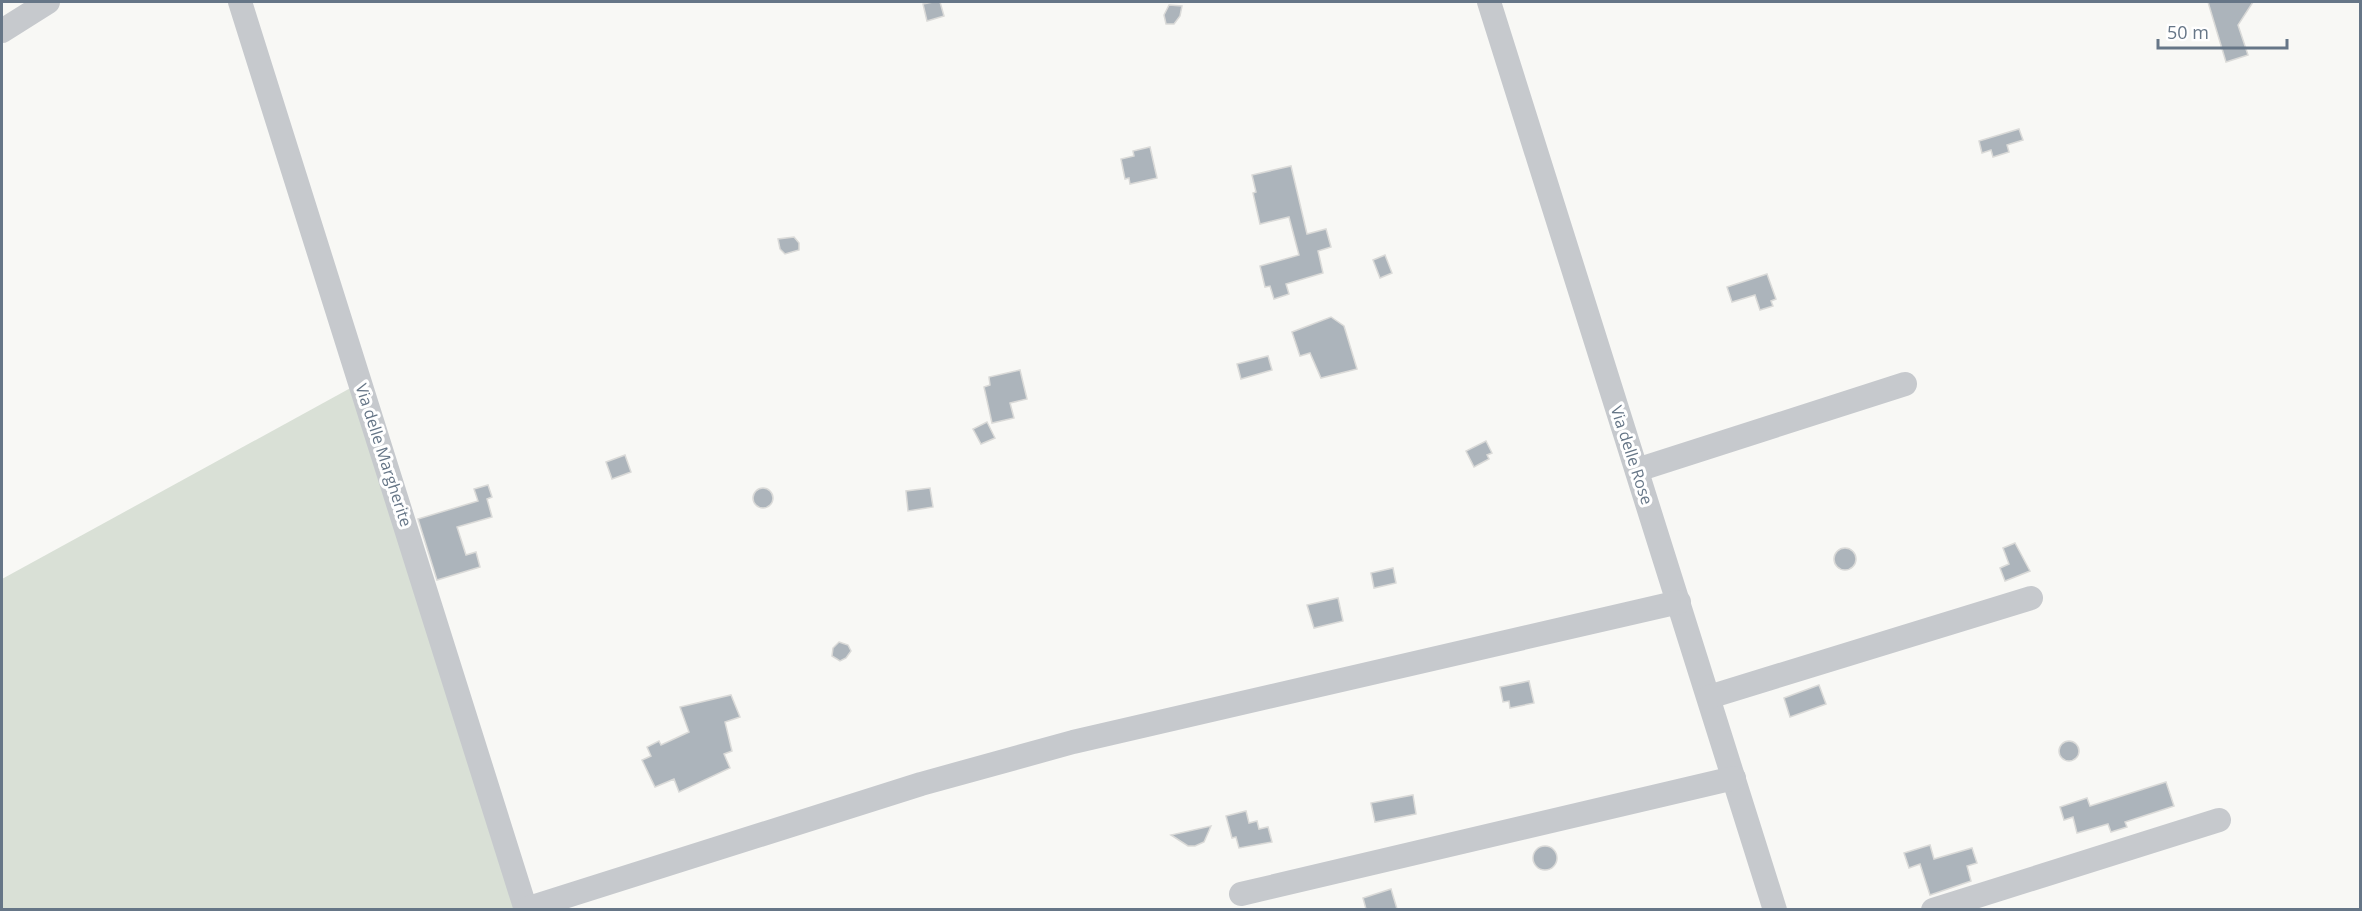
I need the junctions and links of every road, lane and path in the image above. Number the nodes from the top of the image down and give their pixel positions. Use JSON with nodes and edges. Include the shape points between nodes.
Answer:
{"nodes":[{"id":1,"x":48,"y":2,"type":"edge"},
{"id":2,"x":240,"y":2,"type":"edge"},
{"id":3,"x":1489,"y":2,"type":"edge"},
{"id":4,"x":2,"y":31,"type":"edge"},
{"id":5,"x":1905,"y":384,"type":"dead end"},
{"id":6,"x":1637,"y":470,"type":"junction"},
{"id":7,"x":2031,"y":598,"type":"dead end"},
{"id":8,"x":1678,"y":602,"type":"junction"},
{"id":9,"x":1709,"y":697,"type":"junction"},
{"id":10,"x":1734,"y":778,"type":"junction"},
{"id":11,"x":2219,"y":820,"type":"dead end"},
{"id":12,"x":1241,"y":894,"type":"dead end"},
{"id":13,"x":526,"y":909,"type":"edge"},
{"id":14,"x":1775,"y":909,"type":"edge"},
{"id":15,"x":1933,"y":909,"type":"edge"}],
"edges":[{"from":1,"to":4,"type":"street"},
{"from":2,"to":13,"type":"street","name":"Via delle Margherite"},
{"from":3,"to":6,"type":"street","name":"Via delle Rose"},
{"from":5,"to":6,"type":"street"},
{"from":6,"to":8,"type":"street","name":"Via delle Rose"},
{"from":7,"to":9,"type":"street"},
{"from":8,"to":9,"type":"street","name":"Via delle Rose"},
{"from":8,"to":13,"type":"street","via":[[1073,742],[921,784]]},
{"from":9,"to":10,"type":"street","name":"Via delle Rose"},
{"from":10,"to":12,"type":"street"},
{"from":10,"to":14,"type":"street","name":"Via delle Rose"},
{"from":11,"to":15,"type":"street"}]}
